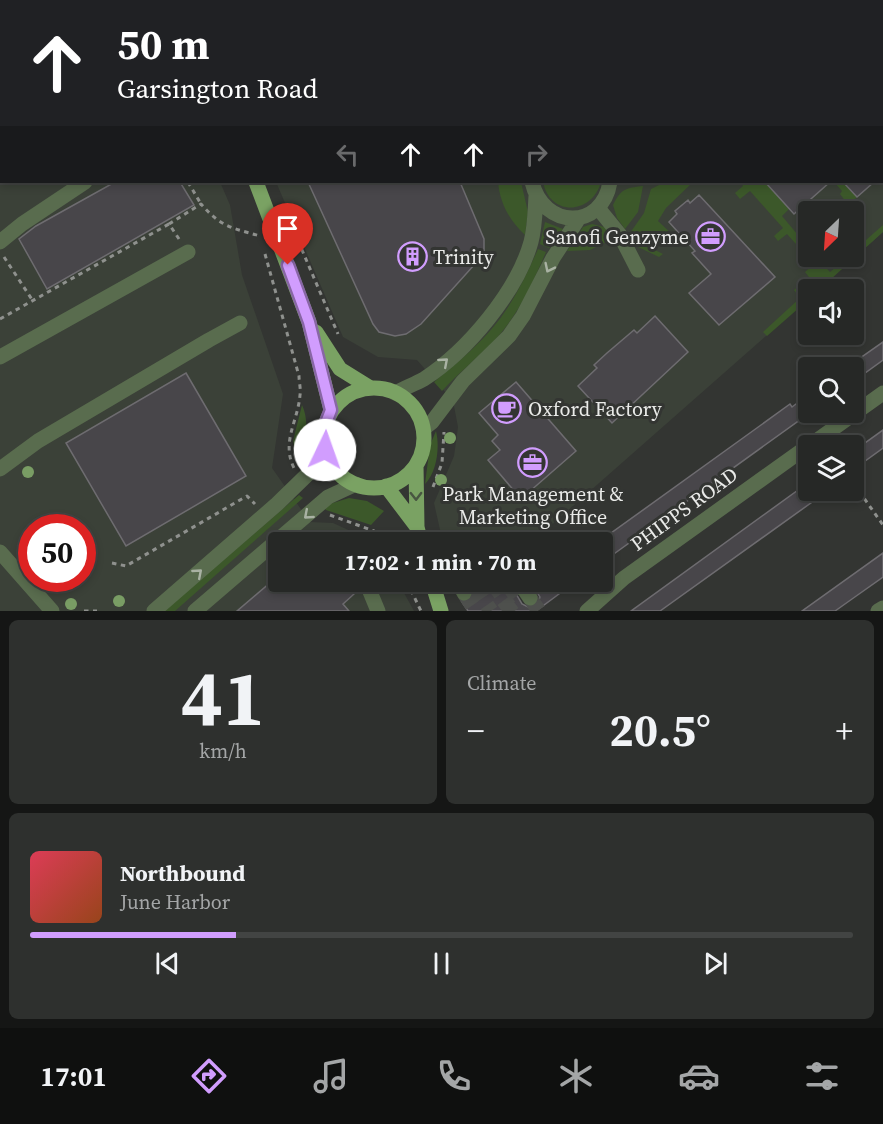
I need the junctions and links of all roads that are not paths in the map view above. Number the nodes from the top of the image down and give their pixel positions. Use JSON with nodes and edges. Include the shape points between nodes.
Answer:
{"nodes":[{"id":1,"x":84,"y":183,"type":"edge"},
{"id":2,"x":256,"y":183,"type":"edge"},
{"id":3,"x":610,"y":183,"type":"edge"},
{"id":4,"x":534,"y":189,"type":"edge"},
{"id":5,"x":598,"y":207,"type":"junction"},
{"id":6,"x":579,"y":218,"type":"junction"},
{"id":7,"x":0,"y":242,"type":"edge"},
{"id":8,"x":188,"y":252,"type":"road end"},
{"id":9,"x":638,"y":270,"type":"dead end"},
{"id":10,"x":309,"y":322,"type":"junction"},
{"id":11,"x":240,"y":323,"type":"dead end"},
{"id":12,"x":0,"y":357,"type":"edge"},
{"id":13,"x":369,"y":387,"type":"junction"},
{"id":14,"x":395,"y":393,"type":"junction"},
{"id":15,"x":883,"y":393,"type":"edge"},
{"id":16,"x":331,"y":410,"type":"junction"},
{"id":17,"x":423,"y":429,"type":"junction"},
{"id":18,"x":824,"y":435,"type":"edge"},
{"id":19,"x":325,"y":450,"type":"junction"},
{"id":20,"x":798,"y":454,"type":"edge"},
{"id":21,"x":416,"y":465,"type":"junction"},
{"id":22,"x":0,"y":469,"type":"edge"},
{"id":23,"x":356,"y":484,"type":"junction"},
{"id":24,"x":386,"y":486,"type":"junction"},
{"id":25,"x":417,"y":527,"type":"junction"},
{"id":26,"x":418,"y":532,"type":"edge"},
{"id":27,"x":2,"y":557,"type":"edge"},
{"id":28,"x":370,"y":592,"type":"edge"},
{"id":29,"x":435,"y":592,"type":"edge"},
{"id":30,"x":526,"y":592,"type":"edge"},
{"id":31,"x":530,"y":598,"type":"tunnel mouth"},
{"id":32,"x":883,"y":608,"type":"edge"},
{"id":33,"x":52,"y":611,"type":"edge"},
{"id":34,"x":154,"y":611,"type":"edge"},
{"id":35,"x":195,"y":611,"type":"edge"},
{"id":36,"x":378,"y":611,"type":"edge"},
{"id":37,"x":441,"y":611,"type":"edge"},
{"id":38,"x":587,"y":611,"type":"edge"},
{"id":39,"x":878,"y":611,"type":"edge"}],
"edges":[{"from":1,"to":7,"type":"street"},
{"from":2,"to":10,"type":"main road"},
{"from":3,"to":5,"type":"street","via":[[604,202]]},
{"from":4,"to":6,"type":"street","via":[[543,206],[556,215]]},
{"from":14,"to":4,"type":"street","one_way":true,"via":[[436,370],[500,306],[531,242]]},
{"from":5,"to":6,"type":"street"},
{"from":5,"to":9,"type":"street","via":[[620,235]]},
{"from":6,"to":17,"type":"street","one_way":true,"via":[[509,336],[463,381]]},
{"from":8,"to":12,"type":"street"},
{"from":10,"to":13,"type":"main road","via":[[340,369]]},
{"from":10,"to":16,"type":"main road"},
{"from":11,"to":22,"type":"street","via":[[38,441]]},
{"from":13,"to":14,"type":"main road"},
{"from":13,"to":16,"type":"main road","via":[[350,393]]},
{"from":14,"to":17,"type":"main road","via":[[416,410]]},
{"from":15,"to":18,"type":"street","name":"PHIPPS ROAD"},
{"from":16,"to":19,"type":"main road","via":[[324,428]]},
{"from":17,"to":21,"type":"main road"},
{"from":19,"to":23,"type":"main road","via":[[334,469]]},
{"from":34,"to":19,"type":"street","one_way":true,"via":[[278,504],[312,470]]},
{"from":20,"to":38,"type":"street","name":"PHIPPS ROAD","via":[[624,578]]},
{"from":21,"to":24,"type":"main road","via":[[403,478]]},
{"from":21,"to":25,"type":"main road","one_way":true},
{"from":23,"to":24,"type":"main road","via":[[370,488]]},
{"from":23,"to":35,"type":"street","one_way":true,"via":[[328,497]]},
{"from":24,"to":25,"type":"main road"},
{"from":25,"to":26,"type":"main road"},
{"from":27,"to":33,"type":"street"},
{"from":28,"to":36,"type":"street"},
{"from":29,"to":37,"type":"main road"},
{"from":30,"to":31,"type":"street"},
{"from":32,"to":39,"type":"street"}]}
